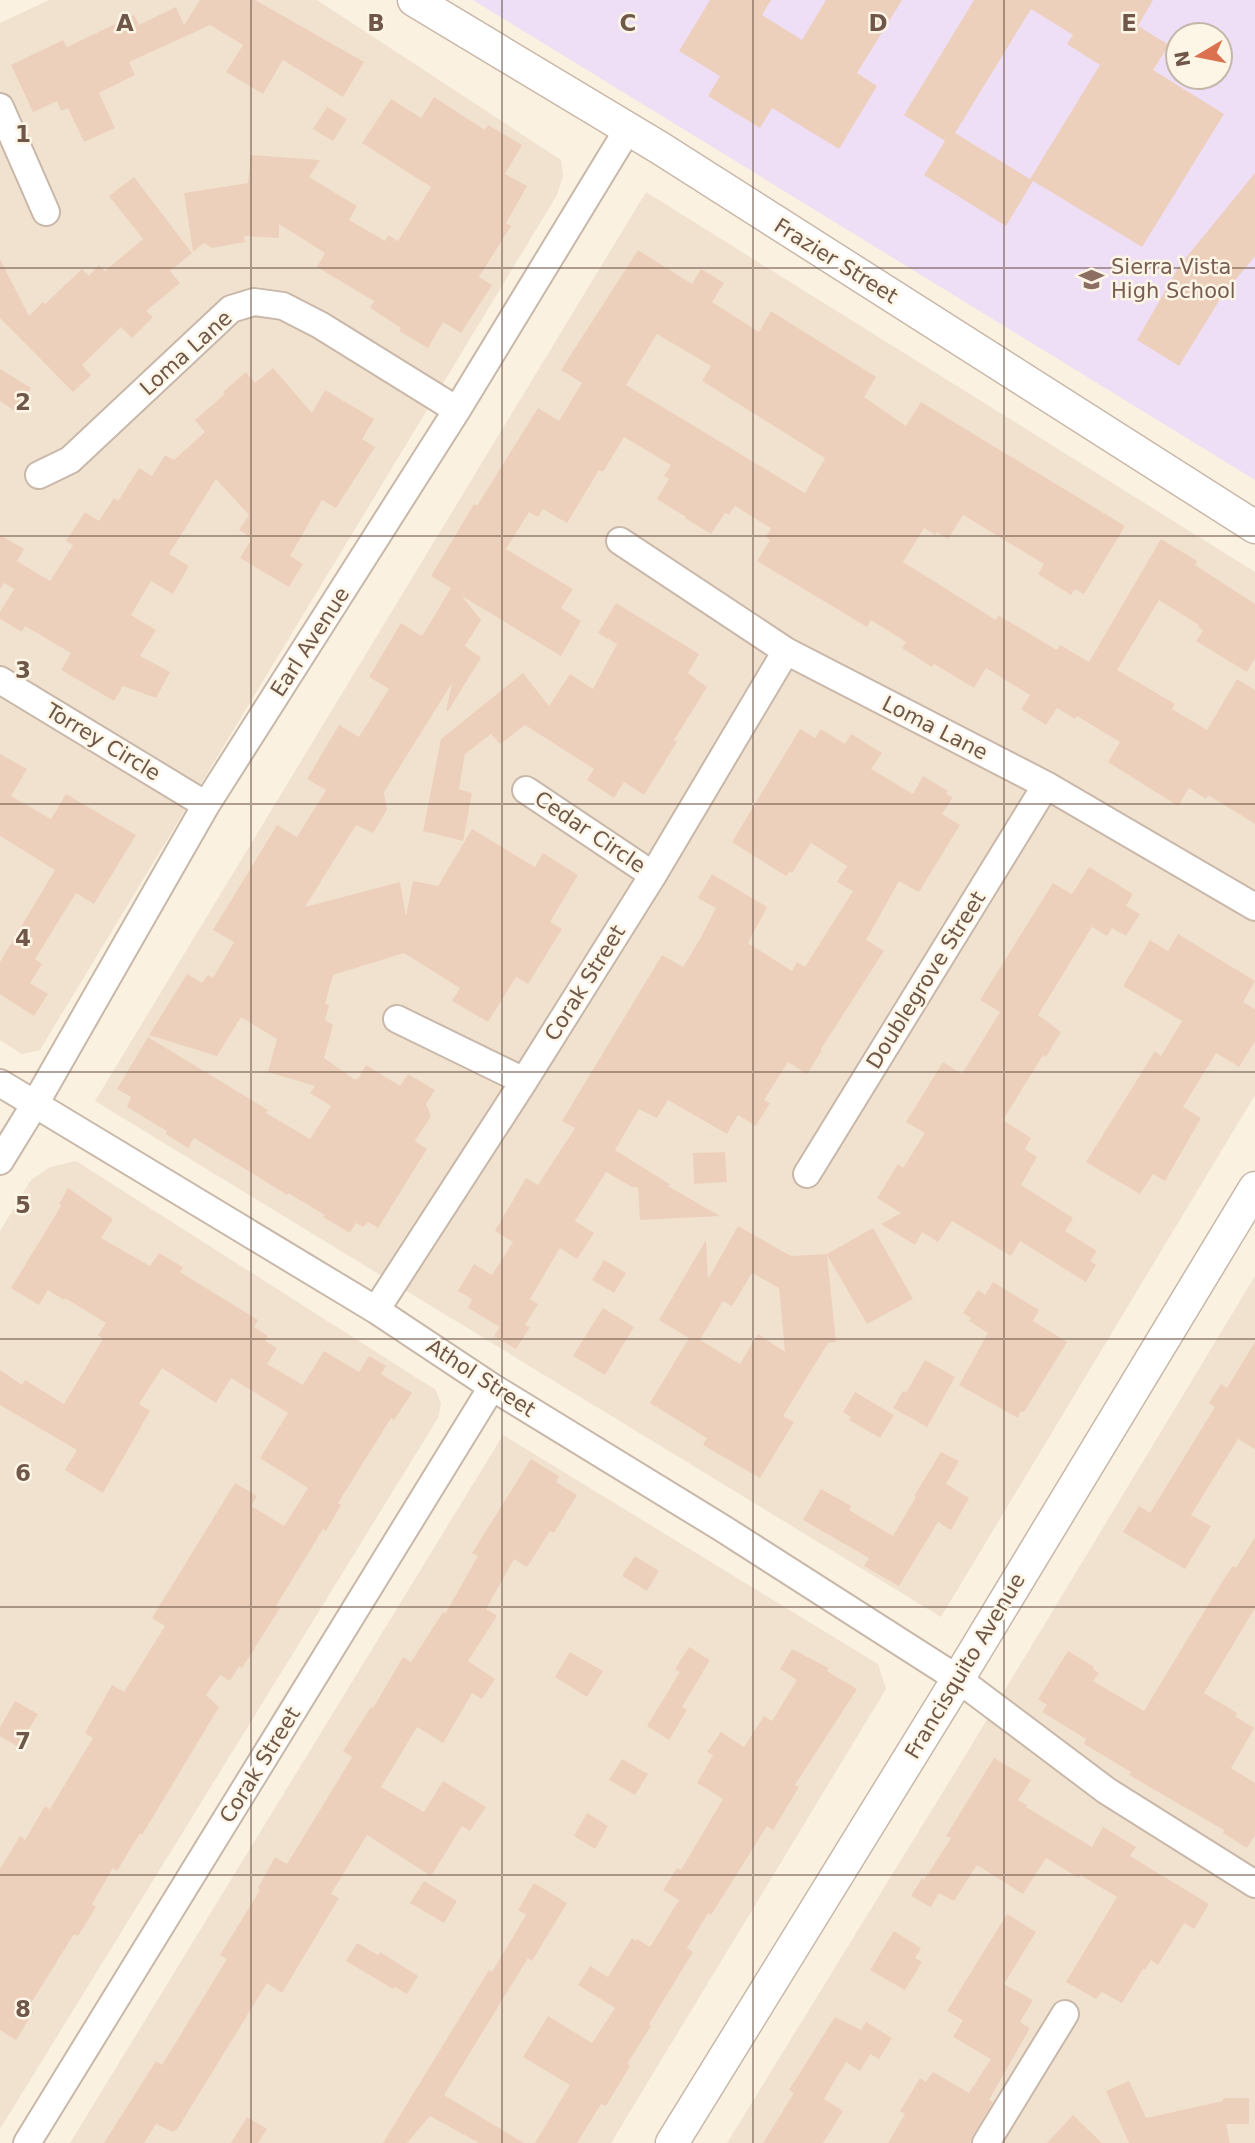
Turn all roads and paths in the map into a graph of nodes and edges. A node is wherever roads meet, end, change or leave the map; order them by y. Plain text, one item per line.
1 (414, 0) edge
2 (0, 107) edge
3 (628, 129) junction
4 (46, 212) dead end
5 (457, 411) junction
6 (39, 475) dead end
7 (1255, 527) edge
8 (620, 541) dead end
9 (786, 651) junction
10 (0, 680) edge
11 (1046, 785) junction
12 (526, 790) dead end
13 (206, 805) junction
14 (653, 875) junction
15 (1255, 908) edge
16 (397, 1018) dead end
17 (524, 1081) junction
18 (0, 1083) edge
19 (35, 1104) junction
20 (0, 1161) edge
21 (807, 1174) dead end
22 (1255, 1188) edge
23 (376, 1310) junction
24 (492, 1387) junction
25 (958, 1679) junction
26 (1255, 1884) edge
27 (1065, 2014) dead end
28 (27, 2143) edge
29 (672, 2143) edge
30 (986, 2143) edge

1 - 3 street, Frazier Street
2 - 4 street
3 - 5 street, Earl Avenue
3 - 7 street, Frazier Street
5 - 6 street, Loma Lane
5 - 13 street, Earl Avenue
8 - 9 street, Loma Lane
9 - 11 street, Loma Lane
9 - 14 street, Corak Street
10 - 13 street, Torrey Circle
11 - 15 street, Loma Lane
11 - 21 street, Doublegrove Street
12 - 14 street, Cedar Circle
13 - 19 street, Earl Avenue
14 - 17 street, Corak Street
16 - 17 street
17 - 23 street, Corak Street
18 - 19 street, Athol Street
19 - 20 street, Earl Avenue
19 - 23 street, Athol Street
22 - 25 street, Francisquito Avenue
23 - 24 street, Athol Street
24 - 25 street, Athol Street
24 - 28 street, Corak Street
25 - 26 street, Athol Street
25 - 29 street, Francisquito Avenue
27 - 30 street

